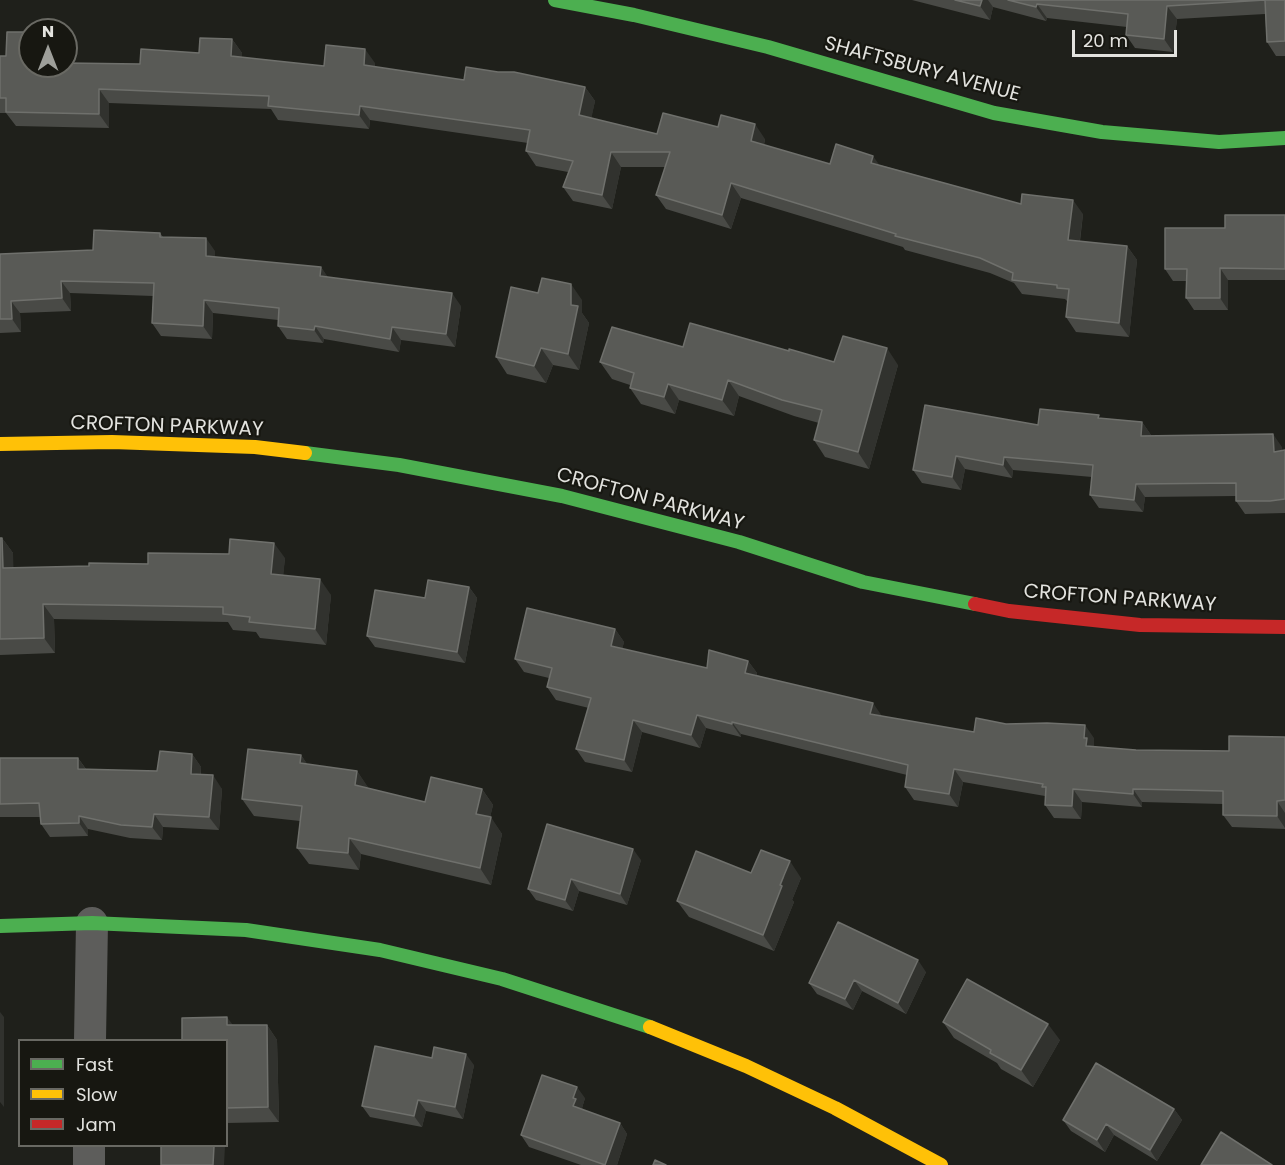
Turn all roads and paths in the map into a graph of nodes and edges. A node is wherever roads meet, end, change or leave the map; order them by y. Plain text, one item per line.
1 (555, 0) edge
2 (1285, 138) edge
3 (0, 444) edge
4 (1285, 627) edge
5 (92, 923) junction
6 (0, 926) edge
7 (90, 1039) edge
8 (90, 1147) edge
9 (89, 1165) edge
10 (940, 1165) edge

1 - 2 street, SHAFTSBURY AVENUE
3 - 4 street, CROFTON PARKWAY
5 - 6 street
5 - 7 street
5 - 10 street
8 - 9 street

